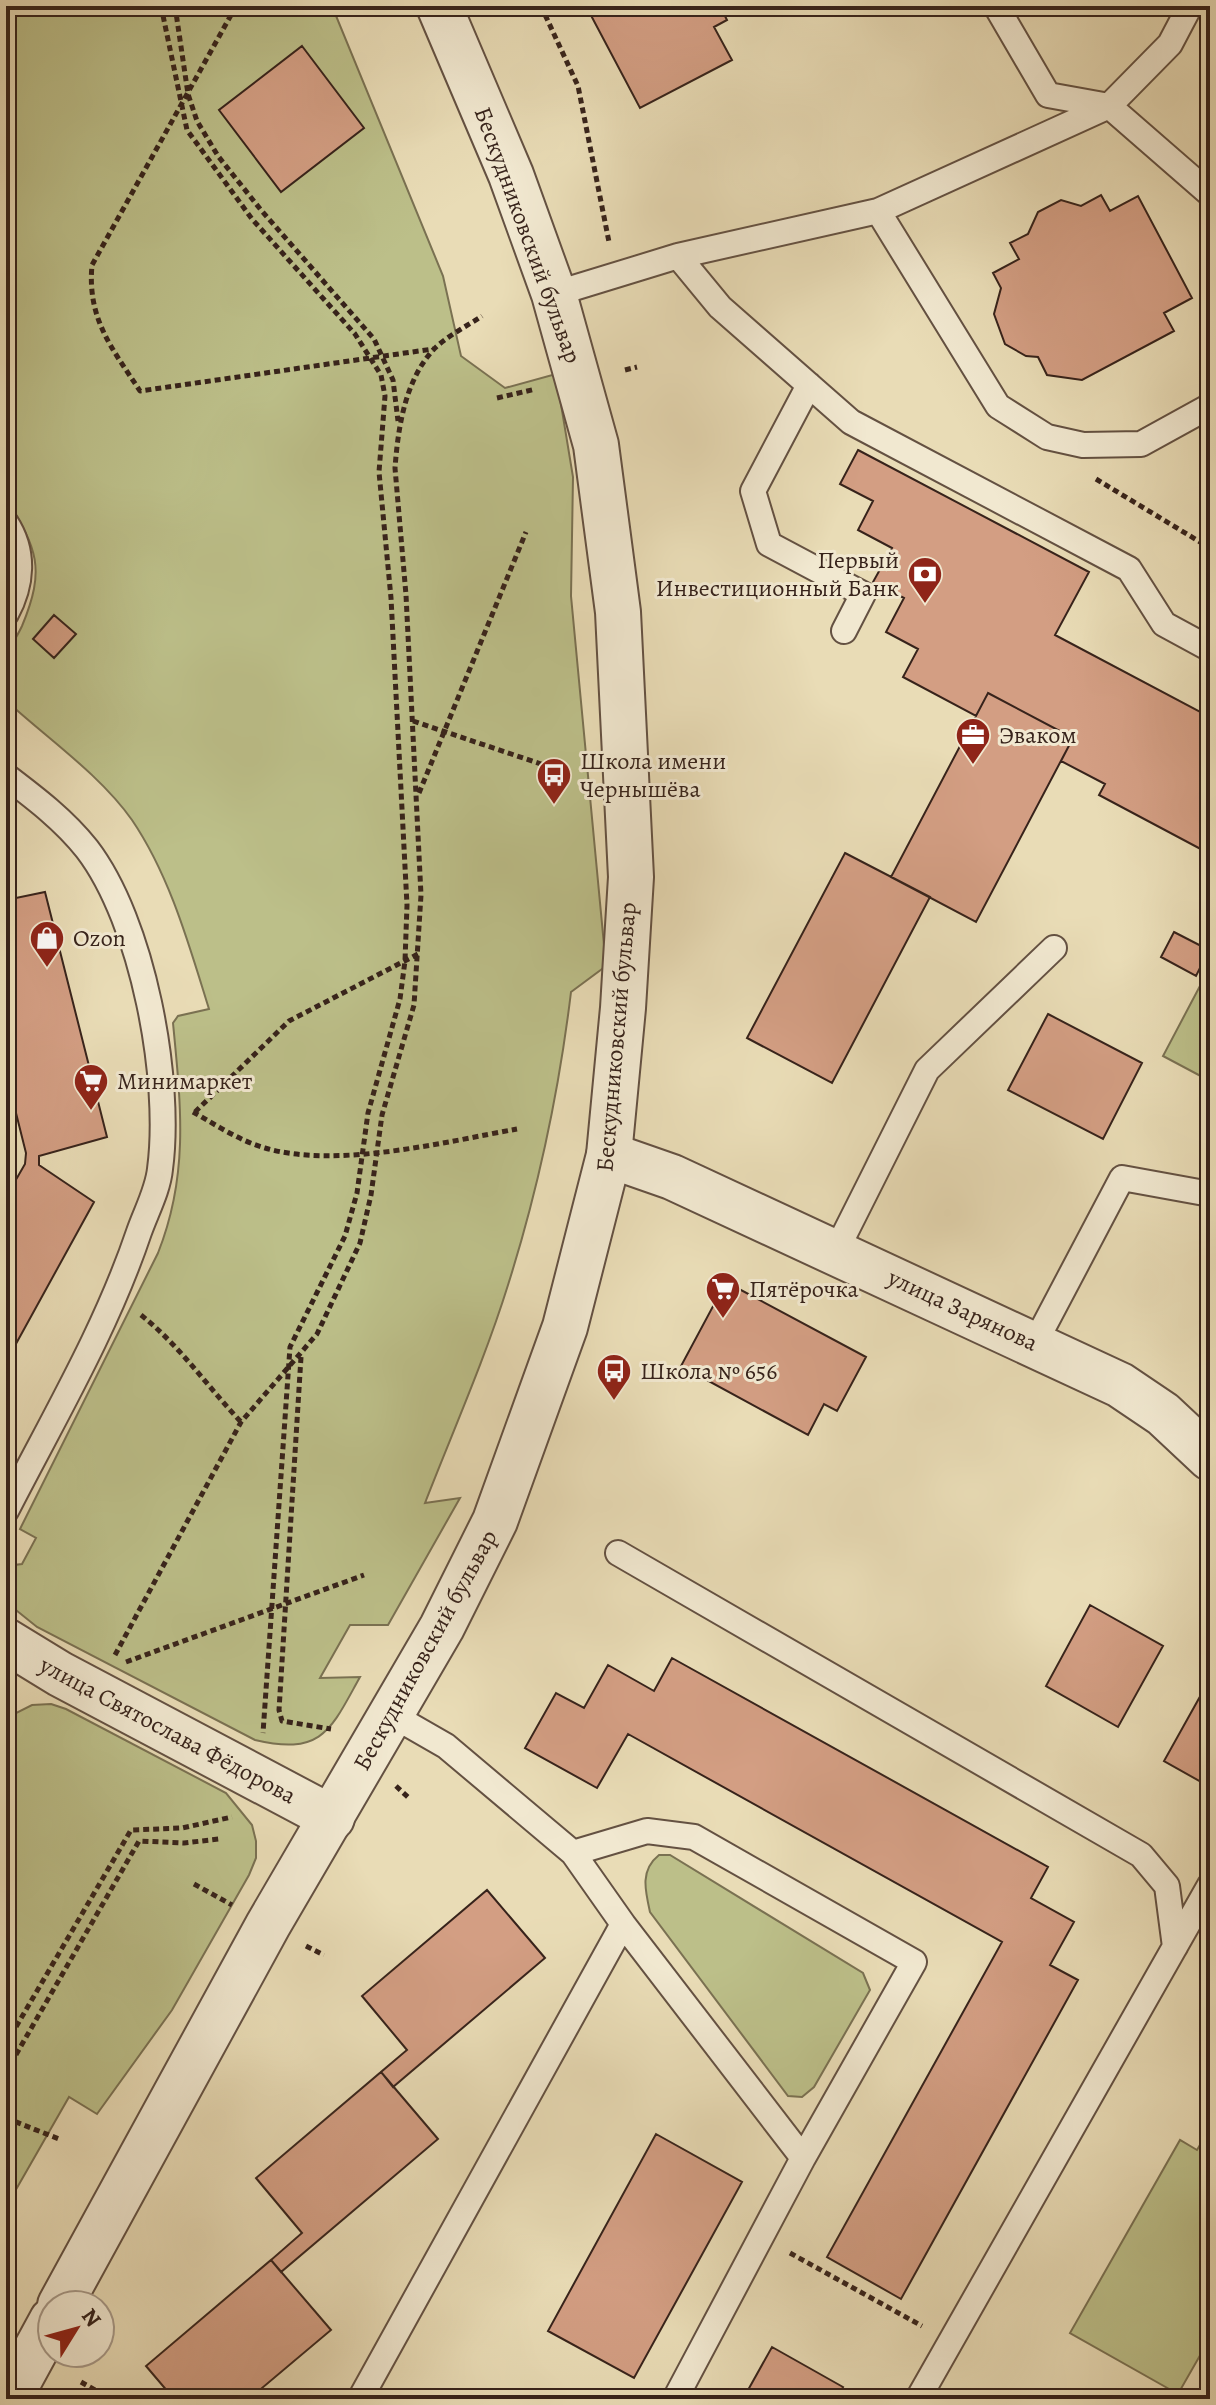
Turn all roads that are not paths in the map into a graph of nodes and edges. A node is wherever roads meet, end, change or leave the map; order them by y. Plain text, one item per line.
1 (439, 6) edge
2 (996, 6) edge
3 (1190, 6) edge
4 (1109, 106) junction
5 (1210, 194) edge
6 (878, 211) junction
7 (678, 256) junction
8 (554, 294) junction
9 (809, 385) junction
10 (1210, 406) edge
11 (6, 523) edge
12 (6, 614) edge
13 (844, 631) dead end
14 (1210, 649) edge
15 (6, 776) edge
16 (1054, 948) dead end
17 (609, 1155) junction
18 (1210, 1194) edge
19 (836, 1251) junction
20 (1035, 1343) junction
21 (1210, 1458) edge
22 (6, 1511) edge
23 (618, 1553) dead end
24 (9, 1650) edge
25 (392, 1715) junction
26 (332, 1818) junction
27 (573, 1853) junction
28 (1210, 1885) edge
29 (623, 1924) junction
30 (1175, 1947) junction
31 (803, 2158) junction
32 (69, 2289) edge
33 (36, 2349) edge
34 (9, 2399) edge
35 (360, 2399) edge
36 (675, 2399) edge
37 (918, 2399) edge

1 - 8 street, Бескудниковский бульвар
2 - 4 lane
3 - 4 lane
4 - 5 lane
4 - 6 lane
6 - 7 lane
6 - 10 lane
7 - 8 lane
7 - 9 lane
8 - 17 street, Бескудниковский бульвар
9 - 13 lane
9 - 14 lane
11 - 12 lane
15 - 22 lane
16 - 19 lane
17 - 19 street, улица Зарянова
17 - 25 street, Бескудниковский бульвар
18 - 20 lane
19 - 20 street, улица Зарянова
20 - 21 street, улица Зарянова
23 - 30 lane
24 - 26 street, улица Святослава Фёдорова
25 - 26 street, Бескудниковский бульвар
25 - 27 lane
26 - 32 street, Бескудниковский бульвар
27 - 29 lane
27 - 31 lane
28 - 30 lane
29 - 31 lane
29 - 35 lane
30 - 37 lane
31 - 36 lane
33 - 34 street

